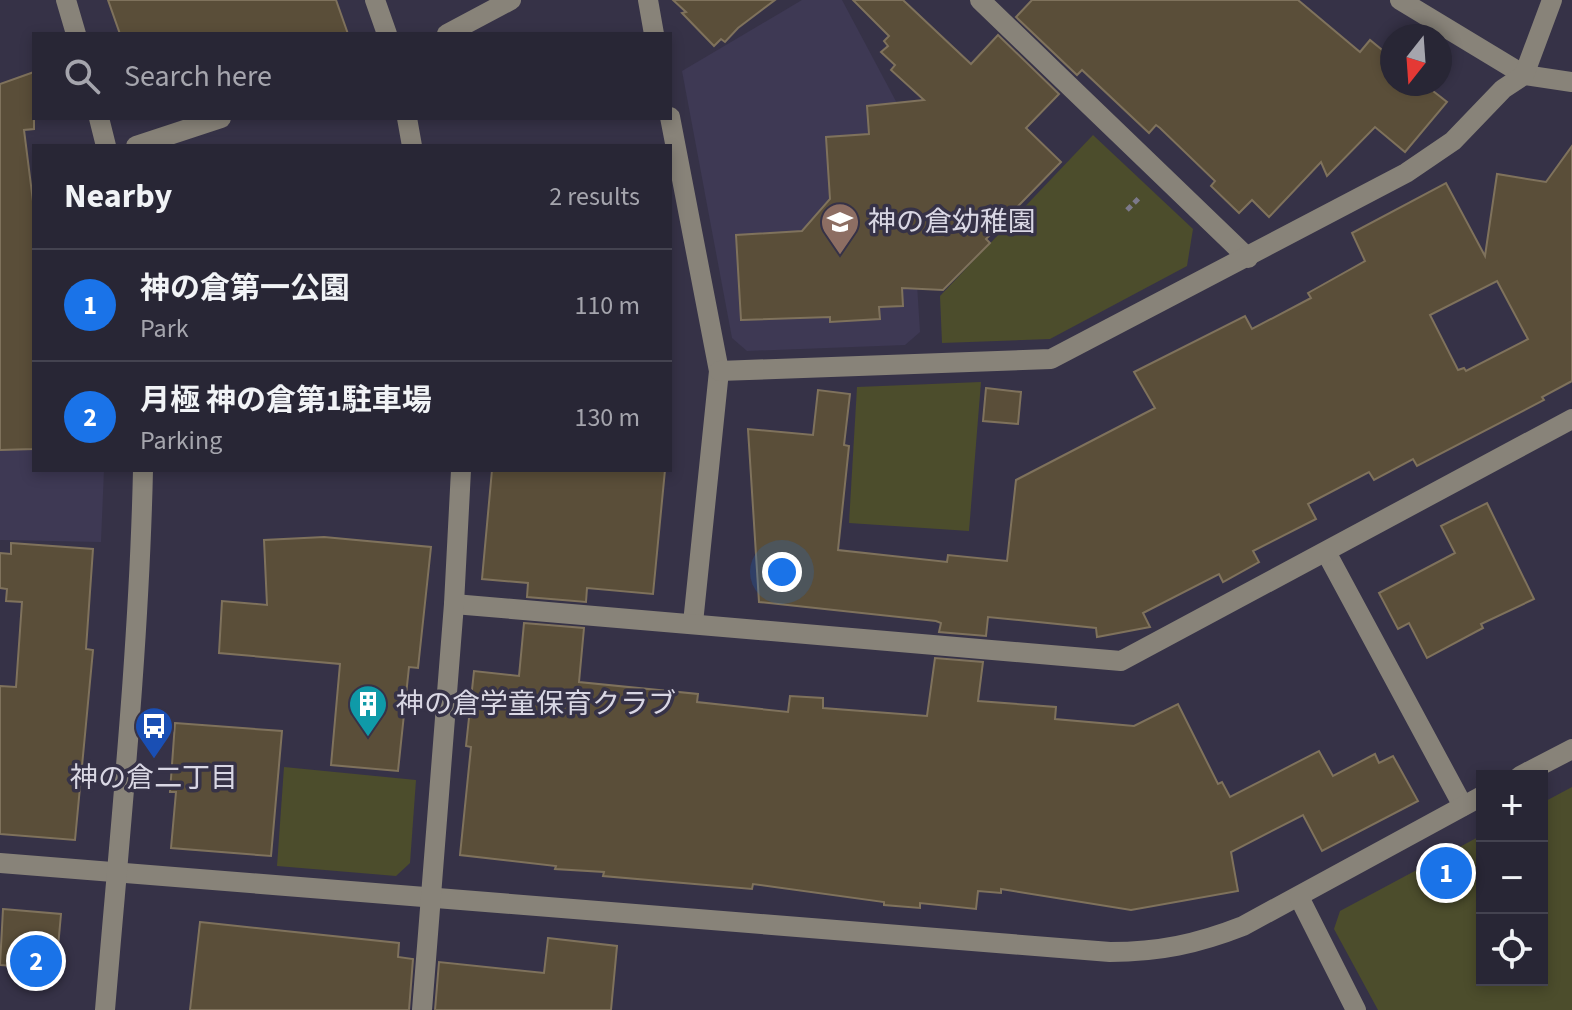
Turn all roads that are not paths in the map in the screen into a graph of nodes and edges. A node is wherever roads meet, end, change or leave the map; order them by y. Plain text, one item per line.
1 (66, 0) edge
2 (375, 0) edge
3 (511, 0) edge
4 (648, 0) edge
5 (980, 0) edge
6 (1400, 0) edge
7 (1552, 0) edge
8 (75, 32) edge
9 (386, 32) edge
10 (451, 32) edge
11 (654, 32) edge
12 (1524, 75) junction
13 (1572, 82) edge
14 (100, 120) edge
15 (215, 120) edge
16 (407, 120) edge
17 (671, 120) edge
18 (106, 144) edge
19 (142, 144) edge
20 (412, 144) edge
21 (1248, 258) junction
22 (719, 371) junction
23 (1572, 419) edge
24 (143, 472) edge
25 (461, 472) edge
26 (1326, 552) junction
27 (454, 604) junction
28 (693, 623) junction
29 (1572, 749) edge
30 (1532, 770) edge
31 (1476, 799) edge
32 (1463, 806) junction
33 (0, 863) edge
34 (115, 872) junction
35 (430, 897) junction
36 (1299, 897) junction
37 (105, 1010) edge
38 (422, 1010) edge
39 (1356, 1010) edge

1 - 8 street
2 - 9 street
3 - 10 street
4 - 11 street
5 - 21 street
6 - 12 street
7 - 12 street
12 - 13 street
12 - 21 street
14 - 18 street
15 - 19 street
16 - 20 street
17 - 22 street
21 - 22 street
22 - 28 street
23 - 26 street
24 - 34 street
25 - 27 street
26 - 28 street
26 - 32 street
27 - 28 street
27 - 35 street
29 - 30 street
31 - 32 street
32 - 36 street
33 - 34 street
34 - 35 street
34 - 37 street
35 - 36 street
35 - 38 street
36 - 39 street

